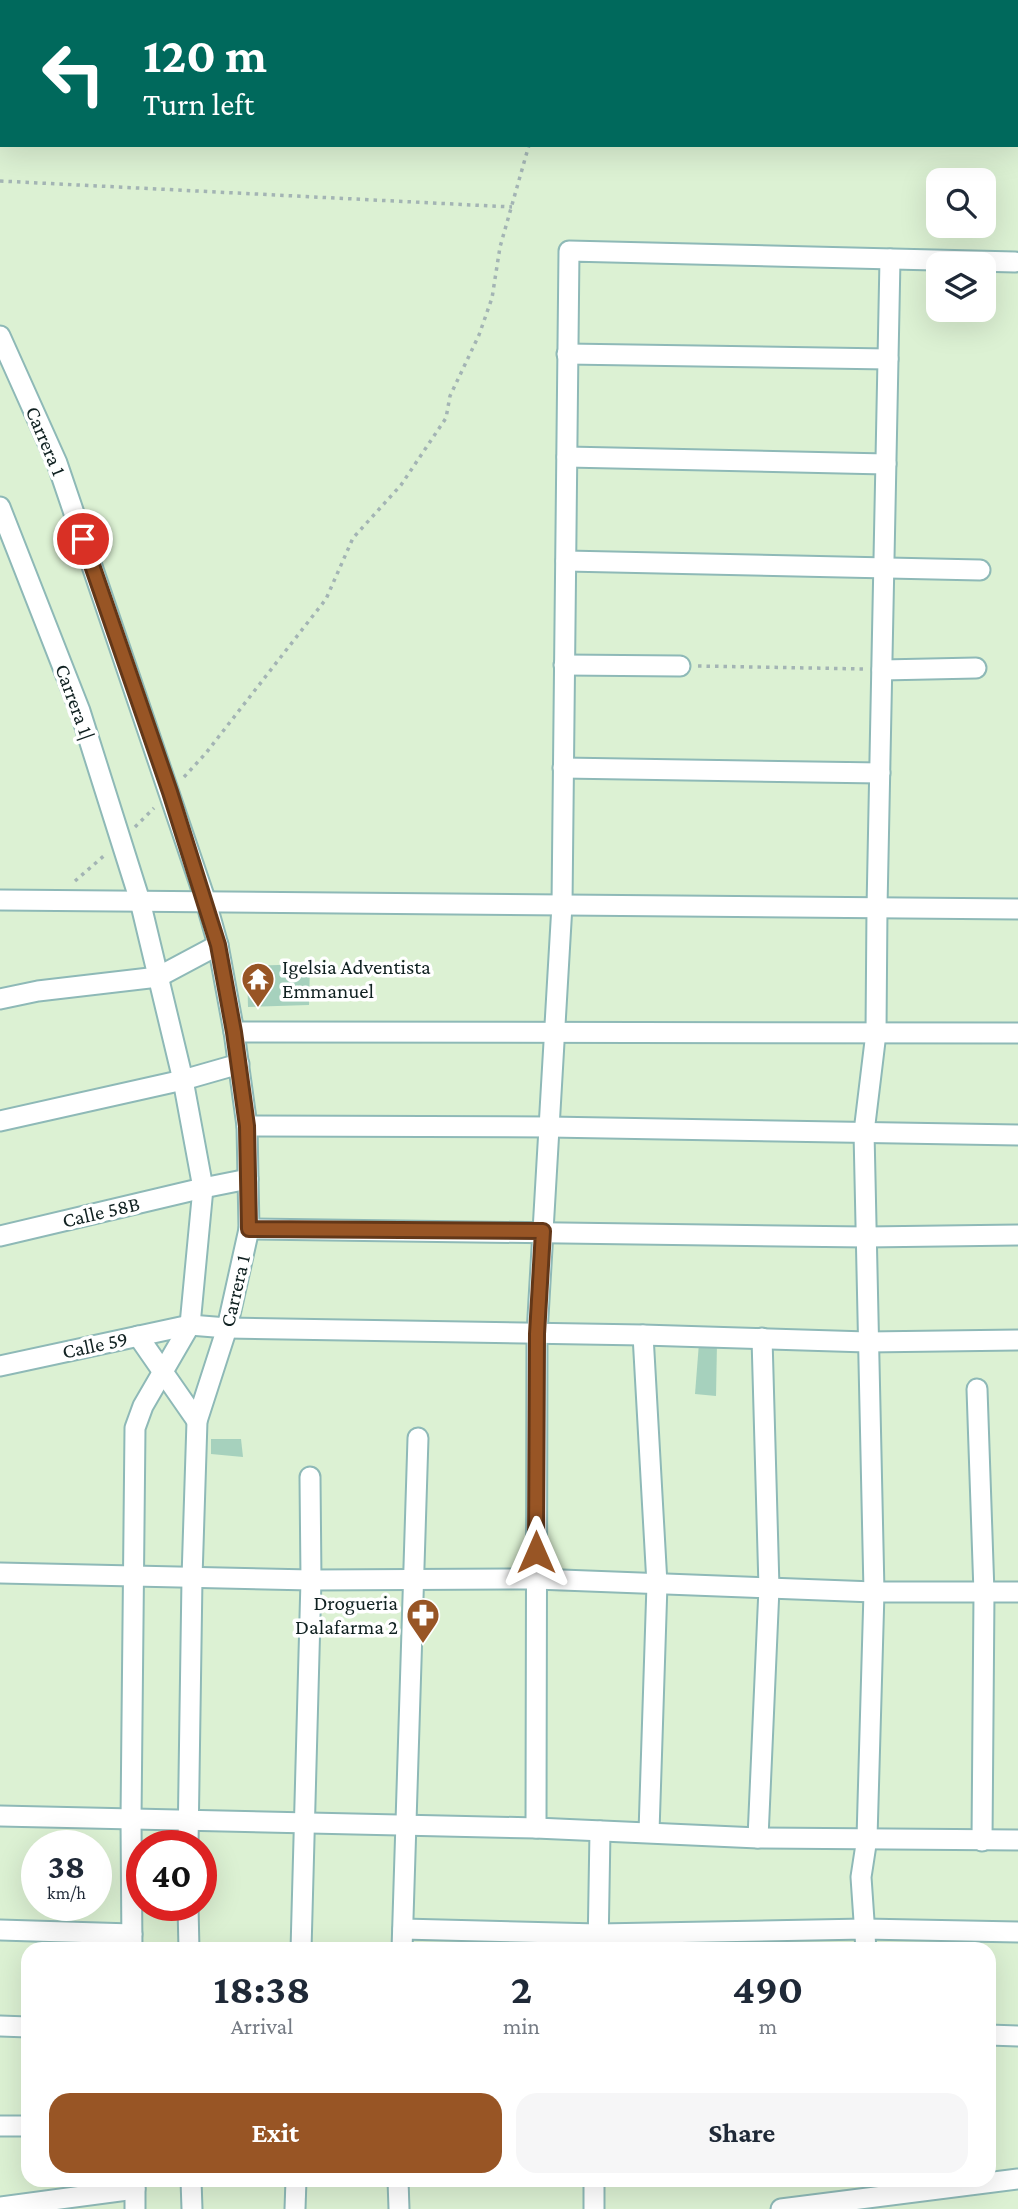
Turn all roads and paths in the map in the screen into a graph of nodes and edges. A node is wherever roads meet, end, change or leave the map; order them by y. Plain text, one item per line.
1 (528, 147) edge
2 (0, 181) edge
3 (512, 207) junction
4 (890, 259) junction
5 (1016, 262) dead end
6 (0, 336) edge
7 (568, 354) junction
8 (888, 359) junction
9 (566, 457) junction
10 (886, 464) junction
11 (0, 507) edge
12 (566, 561) junction
13 (884, 566) junction
14 (979, 570) dead end
15 (564, 665) junction
16 (680, 666) joint
17 (976, 668) dead end
18 (882, 670) junction
19 (563, 768) junction
20 (880, 773) junction
21 (170, 792) junction
22 (121, 841) junction
23 (0, 900) edge
24 (57, 901) junction
25 (140, 901) junction
26 (206, 902) junction
27 (562, 905) junction
28 (877, 908) junction
29 (1018, 909) edge
30 (218, 945) junction
31 (158, 977) junction
32 (0, 999) edge
33 (234, 1032) junction
34 (555, 1032) junction
35 (876, 1033) junction
36 (1018, 1033) edge
37 (239, 1064) junction
38 (183, 1080) junction
39 (0, 1121) edge
40 (247, 1126) junction
41 (549, 1127) junction
42 (864, 1132) junction
43 (1018, 1135) edge
44 (248, 1179) junction
45 (203, 1188) junction
46 (249, 1229) junction
47 (543, 1231) junction
48 (1018, 1235) edge
49 (0, 1236) edge
50 (866, 1237) junction
51 (190, 1325) junction
52 (227, 1328) junction
53 (537, 1334) junction
54 (643, 1335) junction
55 (138, 1336) junction
56 (762, 1338) junction
57 (1018, 1340) edge
58 (867, 1342) junction
59 (0, 1366) edge
60 (163, 1372) junction
61 (976, 1389) dead end
62 (197, 1421) junction
63 (418, 1438) dead end
64 (310, 1477) dead end
65 (0, 1573) edge
66 (133, 1576) junction
67 (191, 1578) junction
68 (415, 1578) junction
69 (536, 1579) junction
70 (311, 1580) junction
71 (657, 1584) junction
72 (769, 1588) junction
73 (874, 1592) junction
74 (1018, 1592) edge
75 (984, 1593) junction
76 (0, 1815) edge
77 (131, 1819) junction
78 (188, 1820) junction
79 (304, 1823) junction
80 (408, 1825) junction
81 (536, 1828) junction
82 (188, 1830) edge
83 (600, 1831) junction
84 (649, 1832) junction
85 (758, 1838) junction
86 (867, 1838) junction
87 (1018, 1840) edge
88 (982, 1841) junction
89 (188, 1921) edge
90 (403, 1929) junction
91 (0, 1930) edge
92 (864, 1930) junction
93 (1018, 1932) edge
94 (132, 1942) edge
95 (189, 1942) edge
96 (301, 1942) edge
97 (402, 1942) edge
98 (598, 1942) edge
99 (865, 1942) edge
100 (0, 2026) edge
101 (21, 2026) edge
102 (996, 2035) edge
103 (1018, 2036) edge
104 (0, 2126) edge
105 (21, 2126) edge
106 (1018, 2179) edge
107 (996, 2181) edge
108 (123, 2187) edge
109 (135, 2187) edge
110 (191, 2187) edge
111 (296, 2187) edge
112 (398, 2187) edge
113 (594, 2187) edge
114 (888, 2188) edge
115 (0, 2207) edge
116 (135, 2209) edge
117 (191, 2209) edge
118 (295, 2209) edge
119 (399, 2209) edge
120 (594, 2209) edge
121 (781, 2209) edge

1 - 3 path
2 - 3 path
3 - 21 path
4 - 5 street
4 - 7 street
4 - 8 street
6 - 21 street, Carrera 1
7 - 8 street
7 - 9 street
8 - 10 street
9 - 10 street
9 - 12 street
10 - 13 street
11 - 22 street, Carrera 1|
12 - 13 street
12 - 15 street
13 - 14 street
13 - 18 street
15 - 16 street
15 - 19 street
16 - 18 path
17 - 18 street
18 - 20 street
19 - 20 street
19 - 27 street
20 - 28 street
21 - 22 path
21 - 26 street, Carrera 1
22 - 24 path
22 - 25 street, Carrera 1|
23 - 24 street
24 - 25 street
25 - 26 street
25 - 31 street, Carrera 1|
26 - 27 street
26 - 30 street, Carrera 1
27 - 28 street
27 - 34 street
28 - 29 street
28 - 35 street
30 - 31 street
30 - 33 street, Carrera 1
31 - 32 street
31 - 38 street, Carrera 1|
33 - 34 street
33 - 37 street, Carrera 1
34 - 35 street
34 - 41 street
35 - 36 street
35 - 42 street
37 - 38 street
37 - 40 street, Carrera 1
38 - 39 street
38 - 45 street, Carrera 1|
40 - 41 street
40 - 44 street, Carrera 1
41 - 42 street
41 - 47 street
42 - 43 street
42 - 50 street
44 - 45 street, Calle 58B
44 - 46 street, Carrera 1
45 - 49 street, Calle 58B
45 - 51 street, Carrera 1|
46 - 47 street
46 - 52 street, Carrera 1
47 - 50 street
47 - 53 street
48 - 50 street
50 - 58 street
51 - 52 street, Calle 59
51 - 55 street, Calle 59
51 - 60 street
52 - 53 street, Calle 59
52 - 62 street, Carrera 1
53 - 54 street, Calle 59
53 - 69 street
54 - 56 street, Calle 59
54 - 71 street
55 - 59 street, Calle 59
55 - 60 street
56 - 58 street, Calle 59
56 - 72 street
57 - 58 street, Calle 59
58 - 73 street
60 - 62 street
60 - 66 street
61 - 75 street
62 - 67 street, Carrera 1
63 - 68 street
64 - 70 street
65 - 66 street
66 - 67 street
66 - 77 street
67 - 70 street
67 - 78 street, Carrera 1
68 - 69 street
68 - 70 street
68 - 80 street
69 - 71 street
69 - 81 street
70 - 79 street
71 - 72 street
71 - 84 street
72 - 73 street
72 - 85 street
73 - 75 street
73 - 86 street
74 - 75 street
75 - 88 street
76 - 77 street
77 - 78 street
77 - 94 street
78 - 79 street
78 - 82 street, Carrera 1
79 - 80 street
79 - 96 street
80 - 81 street
80 - 90 street
81 - 83 street
83 - 84 street
83 - 98 street
84 - 85 street
85 - 86 street
86 - 88 street
86 - 92 street
87 - 88 street
89 - 95 street
90 - 97 street
90 - 98 street
91 - 94 street
92 - 93 street
92 - 98 street
92 - 99 street
100 - 101 street
102 - 103 street
104 - 105 street
106 - 107 street
108 - 115 street
109 - 116 street
110 - 117 street
111 - 118 street
112 - 119 street
113 - 120 street
114 - 121 street

